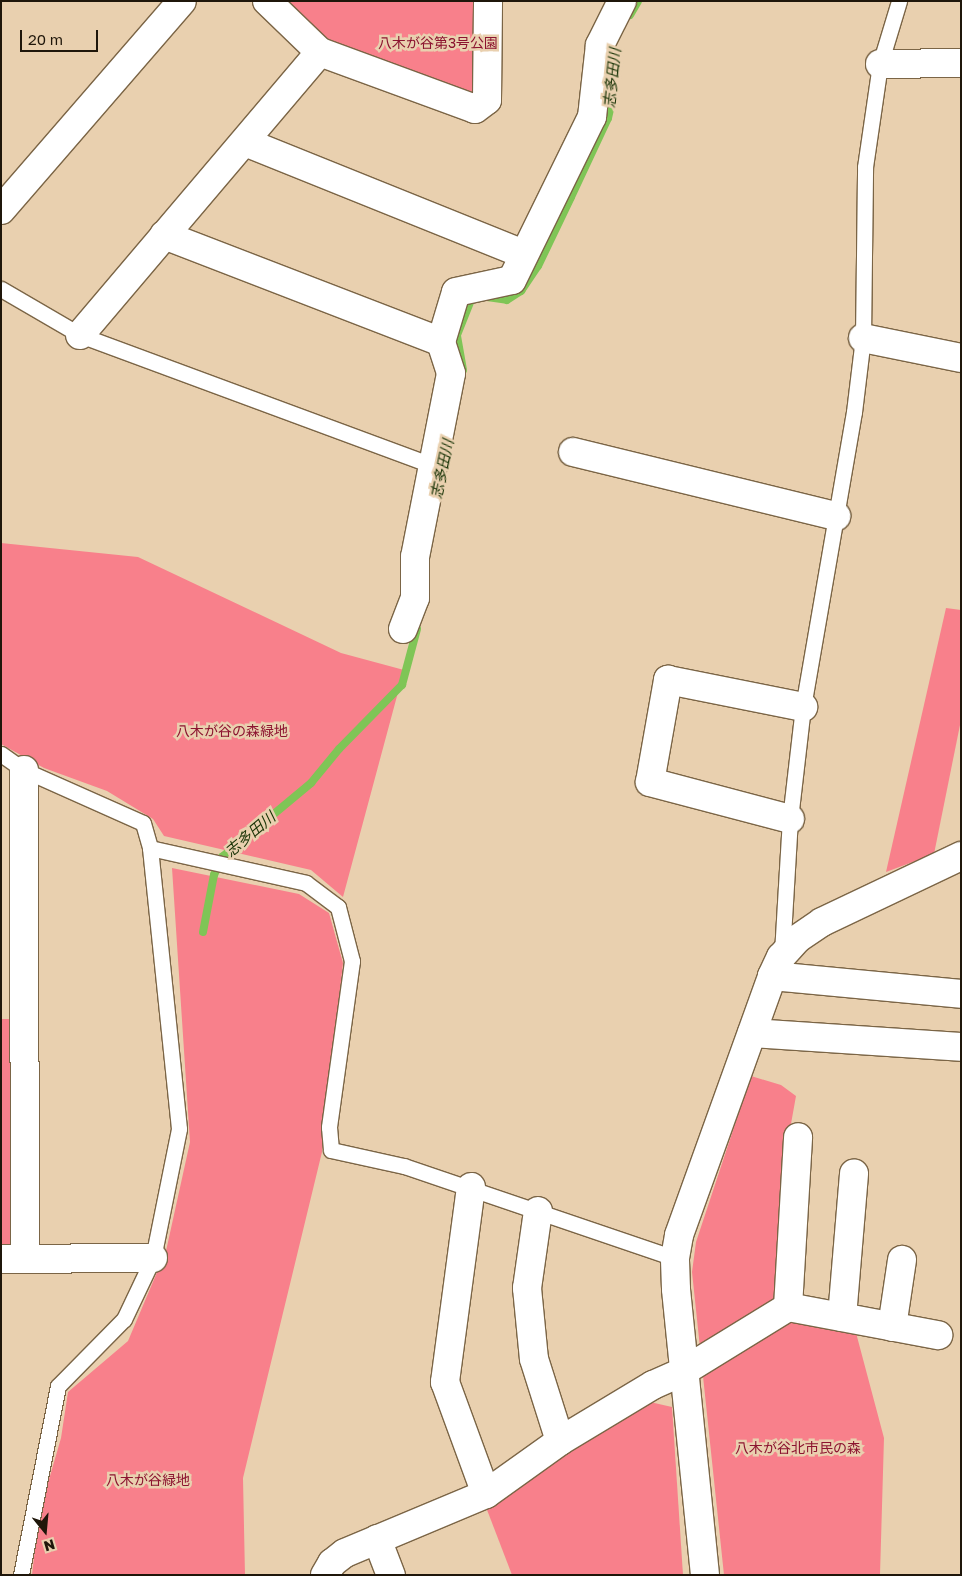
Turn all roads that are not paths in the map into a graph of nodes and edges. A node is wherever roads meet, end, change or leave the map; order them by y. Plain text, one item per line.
1 (182, 1) edge
2 (268, 1) edge
3 (488, 1) edge
4 (899, 1) edge
5 (614, 4) edge
6 (320, 52) junction
7 (961, 63) edge
8 (880, 64) junction
9 (245, 142) junction
10 (1, 210) edge
11 (164, 235) junction
12 (523, 254) junction
13 (1, 289) edge
14 (80, 335) junction
15 (863, 338) junction
16 (441, 342) junction
17 (961, 358) edge
18 (573, 452) dead end
19 (431, 465) junction
20 (836, 516) junction
21 (403, 629) dead end
22 (803, 707) junction
23 (1, 754) edge
24 (24, 770) junction
25 (790, 819) junction
26 (150, 848) junction
27 (961, 856) edge
28 (777, 967) junction
29 (961, 994) edge
30 (752, 1032) junction
31 (961, 1047) edge
32 (798, 1137) dead end
33 (854, 1173) dead end
34 (471, 1187) junction
35 (538, 1211) junction
36 (152, 1258) junction
37 (675, 1258) junction
38 (13, 1259) edge
39 (902, 1260) dead end
40 (788, 1307) junction
41 (842, 1317) junction
42 (892, 1327) junction
43 (938, 1335) dead end
44 (684, 1372) junction
45 (560, 1441) junction
46 (486, 1494) junction
47 (378, 1539) junction
48 (22, 1575) edge
49 (325, 1575) edge
50 (391, 1575) edge
51 (705, 1575) edge

1 - 10 street
2 - 6 street
3 - 6 street
4 - 8 lane
5 - 12 street
6 - 9 street
7 - 8 street
8 - 15 lane
9 - 11 street
9 - 12 street
11 - 14 street
11 - 16 street
12 - 16 street
13 - 14 lane
14 - 19 lane
15 - 17 street
15 - 20 lane
16 - 19 street
18 - 20 street
19 - 21 street
20 - 22 lane
22 - 25 lane
22 - 25 street
23 - 24 lane
24 - 26 lane
24 - 38 street
25 - 28 lane
26 - 34 lane
26 - 36 lane
27 - 28 street
28 - 29 street
28 - 30 street
30 - 31 street
30 - 37 street
32 - 40 street
33 - 41 street
34 - 35 lane
34 - 46 street
35 - 37 lane
35 - 45 street
36 - 38 street
36 - 48 lane
37 - 44 street
39 - 42 street
40 - 41 street
40 - 44 street
41 - 42 street
42 - 43 street
44 - 45 street
44 - 51 street
45 - 46 street
46 - 47 street
47 - 49 street
47 - 50 street

